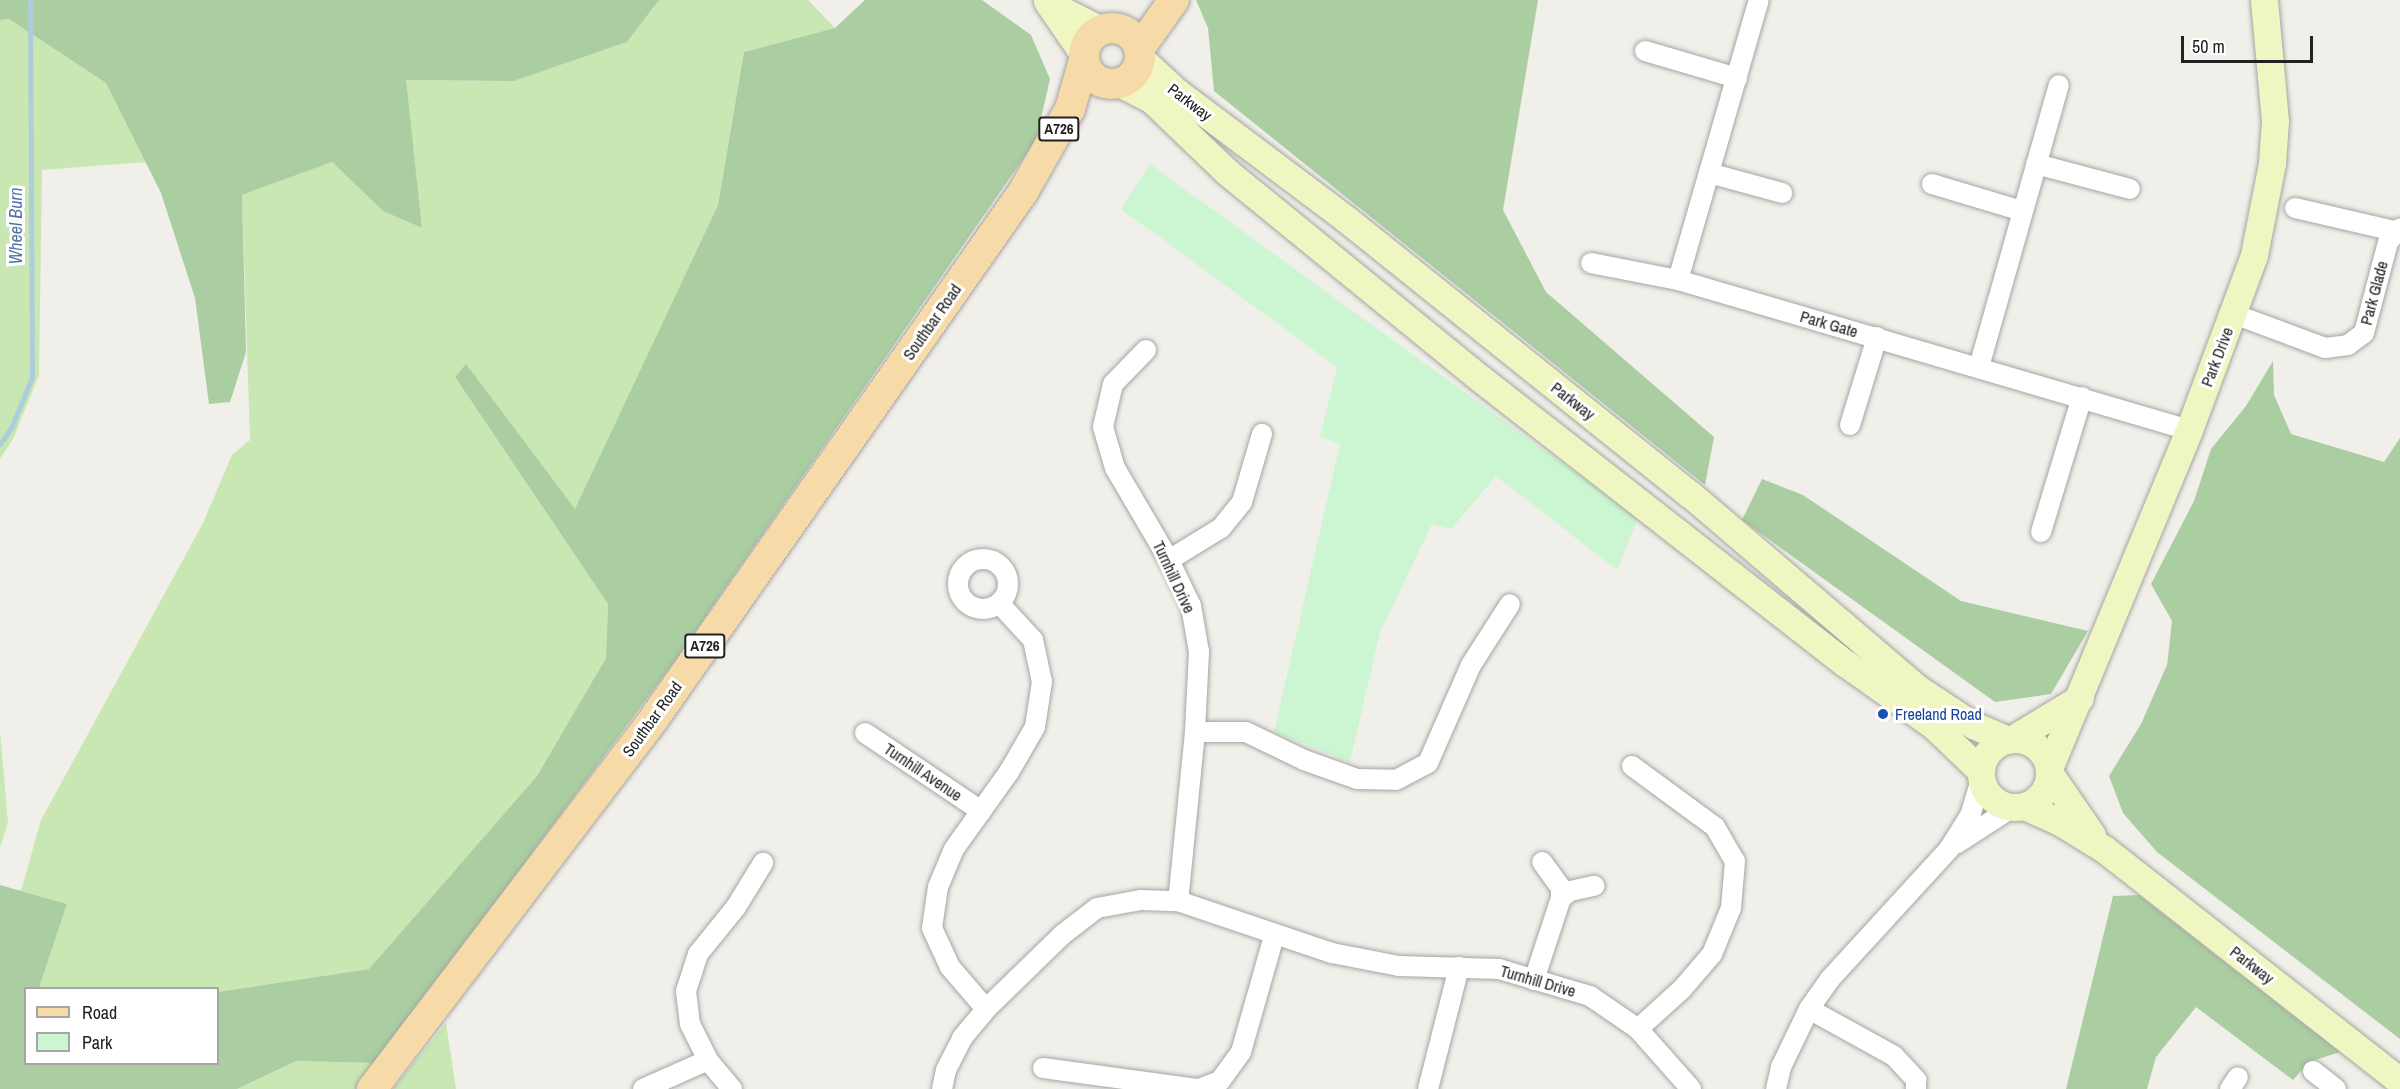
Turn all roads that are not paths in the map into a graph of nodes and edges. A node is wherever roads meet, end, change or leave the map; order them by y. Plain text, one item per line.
1 (1160, 0) edge
2 (1174, 0) edge
3 (1759, 0) edge
4 (2264, 0) edge
5 (1046, 1) edge
6 (1104, 29) junction
7 (1646, 51) dead end
8 (1140, 53) junction
9 (1084, 57) junction
10 (1737, 78) junction
11 (1115, 84) junction
12 (2059, 86) dead end
13 (2036, 164) junction
14 (1709, 173) junction
15 (1932, 184) dead end
16 (2130, 189) dead end
17 (1023, 192) junction
18 (1782, 193) dead end
19 (2295, 208) dead end
20 (2022, 211) junction
21 (2397, 229) edge
22 (1591, 263) dead end
23 (1678, 280) junction
24 (2234, 314) junction
25 (1877, 337) junction
26 (1146, 350) dead end
27 (1979, 367) junction
28 (2082, 397) junction
29 (1850, 425) dead end
30 (2189, 430) junction
31 (1262, 434) dead end
32 (2041, 532) dead end
33 (1169, 560) junction
34 (999, 603) dead end
35 (1510, 604) dead end
36 (2081, 697) junction
37 (1195, 732) junction
38 (865, 733) dead end
39 (2011, 739) junction
40 (1632, 766) dead end
41 (2050, 770) junction
42 (1981, 775) junction
43 (2018, 807) junction
44 (981, 812) junction
45 (1949, 849) junction
46 (2104, 849) junction
47 (1542, 862) dead end
48 (763, 863) dead end
49 (1594, 886) dead end
50 (1561, 898) junction
51 (1178, 901) junction
52 (1274, 936) junction
53 (1459, 967) junction
54 (1534, 980) junction
55 (986, 1009) junction
56 (1809, 1009) junction
57 (1638, 1029) junction
58 (708, 1060) junction
59 (1043, 1068) dead end
60 (2313, 1071) dead end
61 (2400, 1081) edge
62 (372, 1089) edge
63 (643, 1089) edge
64 (732, 1089) edge
65 (942, 1089) edge
66 (1428, 1089) edge
67 (1691, 1089) edge
68 (1776, 1089) edge
69 (1916, 1089) edge
70 (2336, 1089) edge

1 - 6 main road
2 - 8 main road
3 - 10 street
4 - 24 street, Park Drive
5 - 6 street
5 - 9 street
6 - 8 main road
6 - 9 main road
7 - 10 street
8 - 11 main road
8 - 39 street, Parkway
9 - 11 main road
9 - 17 main road, Southbar Road / A726
10 - 14 street
11 - 17 main road, Southbar Road / A726
11 - 42 street, Parkway
12 - 13 street
13 - 16 street
13 - 20 street
14 - 18 street
14 - 23 street
15 - 20 street
17 - 62 main road, Southbar Road / A726
19 - 21 street
20 - 27 street
21 - 24 street, Park Glade
22 - 23 street, Park Gate
23 - 25 street, Park Gate
24 - 30 street, Park Drive
25 - 27 street, Park Gate
25 - 29 street
26 - 33 street, Turnhill Drive
27 - 28 street, Park Gate
28 - 30 street, Park Gate
28 - 32 street
30 - 36 street, Park Drive
31 - 33 street
33 - 37 street, Turnhill Drive
34 - 44 street, Turnhill Avenue
35 - 37 street
36 - 39 street
36 - 41 street, Park Drive
37 - 51 street, Turnhill Drive
38 - 44 street, Turnhill Avenue
39 - 41 street
39 - 42 street
40 - 57 street
41 - 43 street
41 - 46 street, Parkway
42 - 43 street
42 - 45 street
43 - 45 street
43 - 46 street, Parkway
44 - 55 street, Turnhill Avenue
45 - 56 street
46 - 61 street, Parkway
47 - 50 street
48 - 58 street
49 - 50 street
50 - 54 street
51 - 52 street, Turnhill Drive
51 - 55 street, Turnhill Drive
52 - 53 street, Turnhill Drive
52 - 59 street
53 - 54 street, Turnhill Drive
53 - 66 street
54 - 57 street, Turnhill Drive
55 - 65 street, Turnhill Drive
56 - 68 street
56 - 69 street
57 - 67 street, Turnhill Drive
58 - 63 street
58 - 64 street
60 - 70 street

